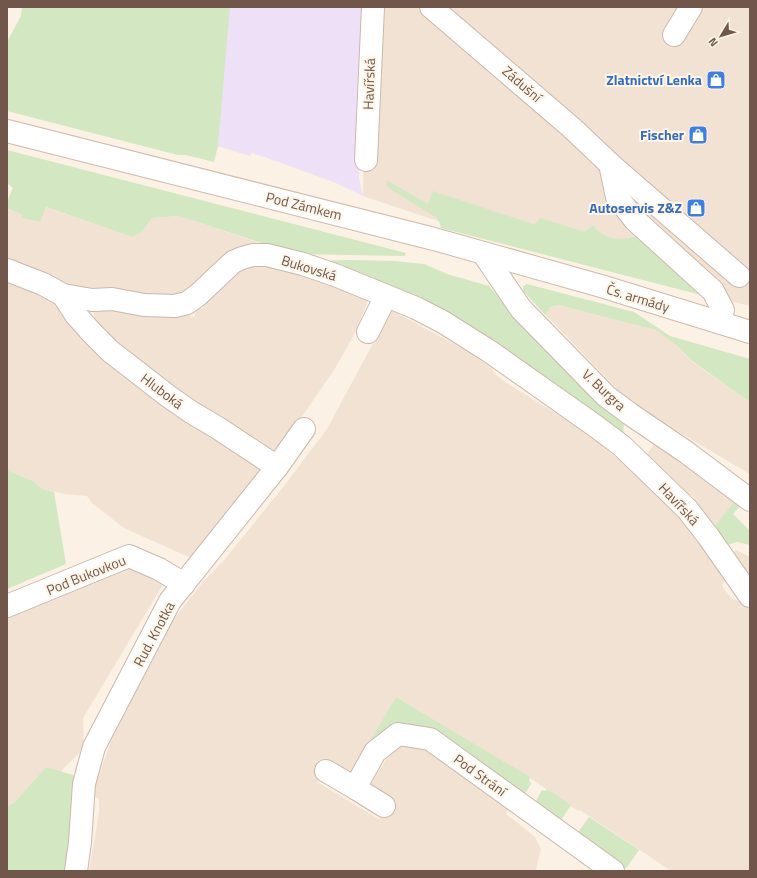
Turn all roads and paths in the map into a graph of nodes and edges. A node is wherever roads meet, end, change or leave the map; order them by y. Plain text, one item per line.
1 (373, 7) edge
2 (431, 7) edge
3 (691, 7) edge
4 (674, 35) dead end
5 (7, 131) edge
6 (366, 160) dead end
7 (610, 164) junction
8 (483, 253) junction
9 (7, 270) edge
10 (739, 276) dead end
11 (600, 286) junction
12 (63, 295) junction
13 (386, 296) junction
14 (723, 310) junction
15 (750, 317) edge
16 (368, 332) dead end
17 (750, 332) edge
18 (594, 425) joint
19 (304, 429) dead end
20 (277, 467) junction
21 (750, 500) edge
22 (184, 584) junction
23 (750, 596) edge
24 (7, 606) edge
25 (326, 771) dead end
26 (355, 788) junction
27 (384, 806) dead end
28 (76, 871) edge
29 (613, 871) edge

1 - 6 street, Havířská
2 - 7 street, Zádušní
3 - 4 street
5 - 8 street, Pod Zámkem
7 - 10 street, Zádušní
7 - 14 street
8 - 11 street, Pod Zámkem
8 - 21 street, V. Burgra
9 - 12 street, Bukovská
11 - 14 street, Čs. armády
11 - 17 street, Čs. armády
12 - 13 street, Bukovská
12 - 20 street, Hluboká
13 - 16 street
13 - 18 street, Bukovská
14 - 15 street, Čs. armády
18 - 23 street, Havířská
19 - 20 street, Rud. Knotka
20 - 22 street, Rud. Knotka
22 - 24 street, Pod Bukovkou
22 - 28 street, Rud. Knotka
25 - 26 street
26 - 27 street
26 - 29 street, Pod Strání

